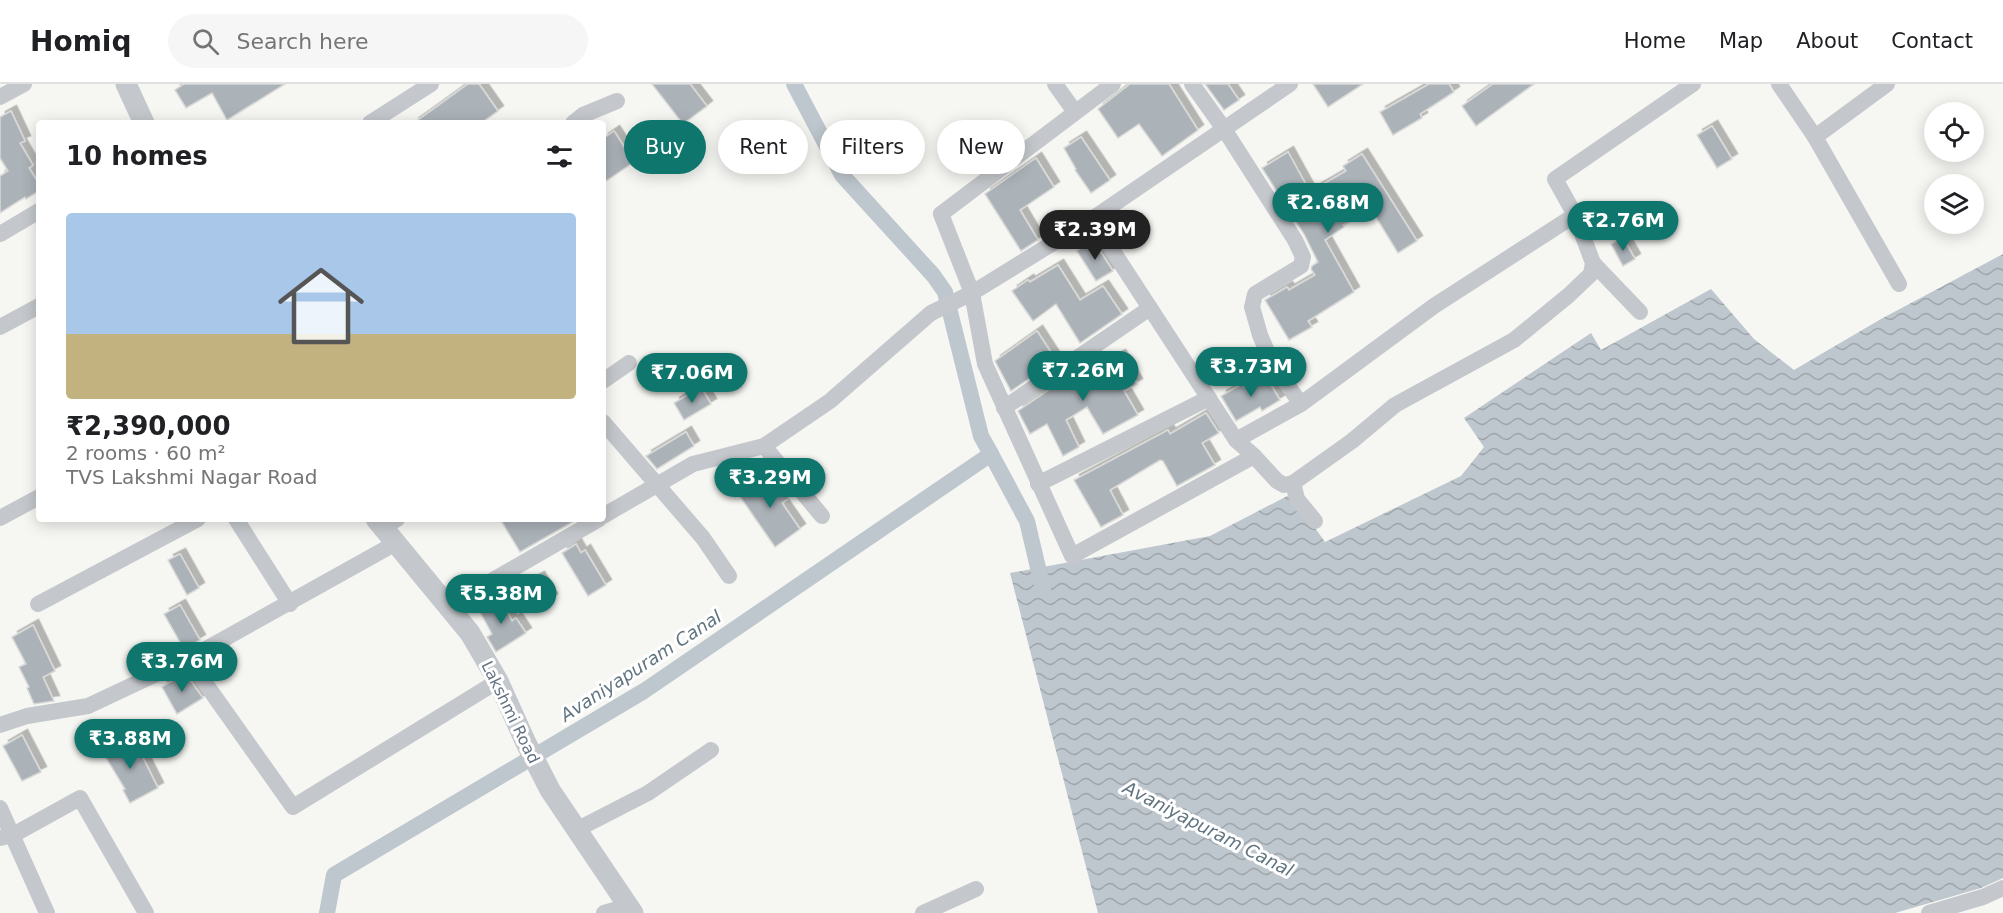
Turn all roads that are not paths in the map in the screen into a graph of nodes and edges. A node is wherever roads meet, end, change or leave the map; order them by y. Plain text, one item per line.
1 (24, 84) edge
2 (126, 84) edge
3 (431, 84) edge
4 (1055, 84) edge
5 (1113, 84) edge
6 (1192, 84) edge
7 (1290, 84) edge
8 (1693, 84) edge
9 (1779, 84) edge
10 (1887, 84) edge
11 (0, 97) edge
12 (617, 101) dead end
13 (1076, 112) junction
14 (143, 120) edge
15 (375, 120) edge
16 (577, 120) edge
17 (1224, 129) junction
18 (1815, 137) junction
19 (36, 213) edge
20 (1575, 215) junction
21 (1092, 219) junction
22 (0, 234) edge
23 (1593, 263) junction
24 (1899, 284) dead end
25 (972, 293) junction
26 (36, 308) edge
27 (1150, 308) junction
28 (1640, 312) dead end
29 (0, 327) edge
30 (629, 363) dead end
31 (606, 379) edge
32 (1209, 398) junction
33 (1301, 404) junction
34 (1004, 408) junction
35 (606, 426) edge
36 (1236, 440) junction
37 (764, 446) junction
38 (1254, 456) junction
39 (1293, 483) junction
40 (1038, 484) junction
41 (656, 486) junction
42 (36, 499) edge
43 (606, 514) edge
44 (822, 516) dead end
45 (0, 518) edge
46 (1315, 521) dead end
47 (192, 522) edge
48 (238, 522) edge
49 (593, 522) edge
50 (388, 527) edge
51 (729, 576) dead end
52 (290, 603) junction
53 (38, 604) dead end
54 (448, 606) junction
55 (188, 658) junction
56 (498, 681) junction
57 (0, 725) edge
58 (711, 750) dead end
59 (0, 808) edge
60 (576, 830) junction
61 (6, 836) edge
62 (2003, 888) edge
63 (976, 889) dead end
64 (631, 910) edge
65 (47, 913) edge
66 (146, 913) edge
67 (604, 913) edge
68 (923, 913) edge
69 (1929, 913) edge

1 - 11 street
2 - 14 street
3 - 15 street
4 - 13 street
5 - 13 street
6 - 17 street
7 - 17 street
8 - 20 street
9 - 18 street
10 - 18 street
12 - 16 street
13 - 25 street
17 - 21 street
17 - 33 street
18 - 24 street
19 - 22 street
20 - 23 street
20 - 33 street
21 - 25 street
21 - 27 street
23 - 28 street
23 - 39 street
25 - 34 street
25 - 37 street
26 - 29 street
27 - 32 street
27 - 34 street
30 - 31 street
32 - 36 street
32 - 40 street
33 - 36 street
34 - 40 street
35 - 41 street
36 - 38 street
37 - 41 street
37 - 44 street
38 - 39 street
38 - 40 street
39 - 46 street
41 - 43 street
41 - 51 street
42 - 45 street
47 - 53 street
48 - 52 street
49 - 54 street
50 - 52 street
50 - 54 street, Lakshmi Road
52 - 55 street
54 - 56 street, Lakshmi Road
55 - 56 street
55 - 57 street
56 - 60 street, Lakshmi Road
58 - 60 street
59 - 61 street
60 - 64 street, Lakshmi Road
61 - 65 street
61 - 66 street
62 - 69 street
63 - 68 street
64 - 67 street

